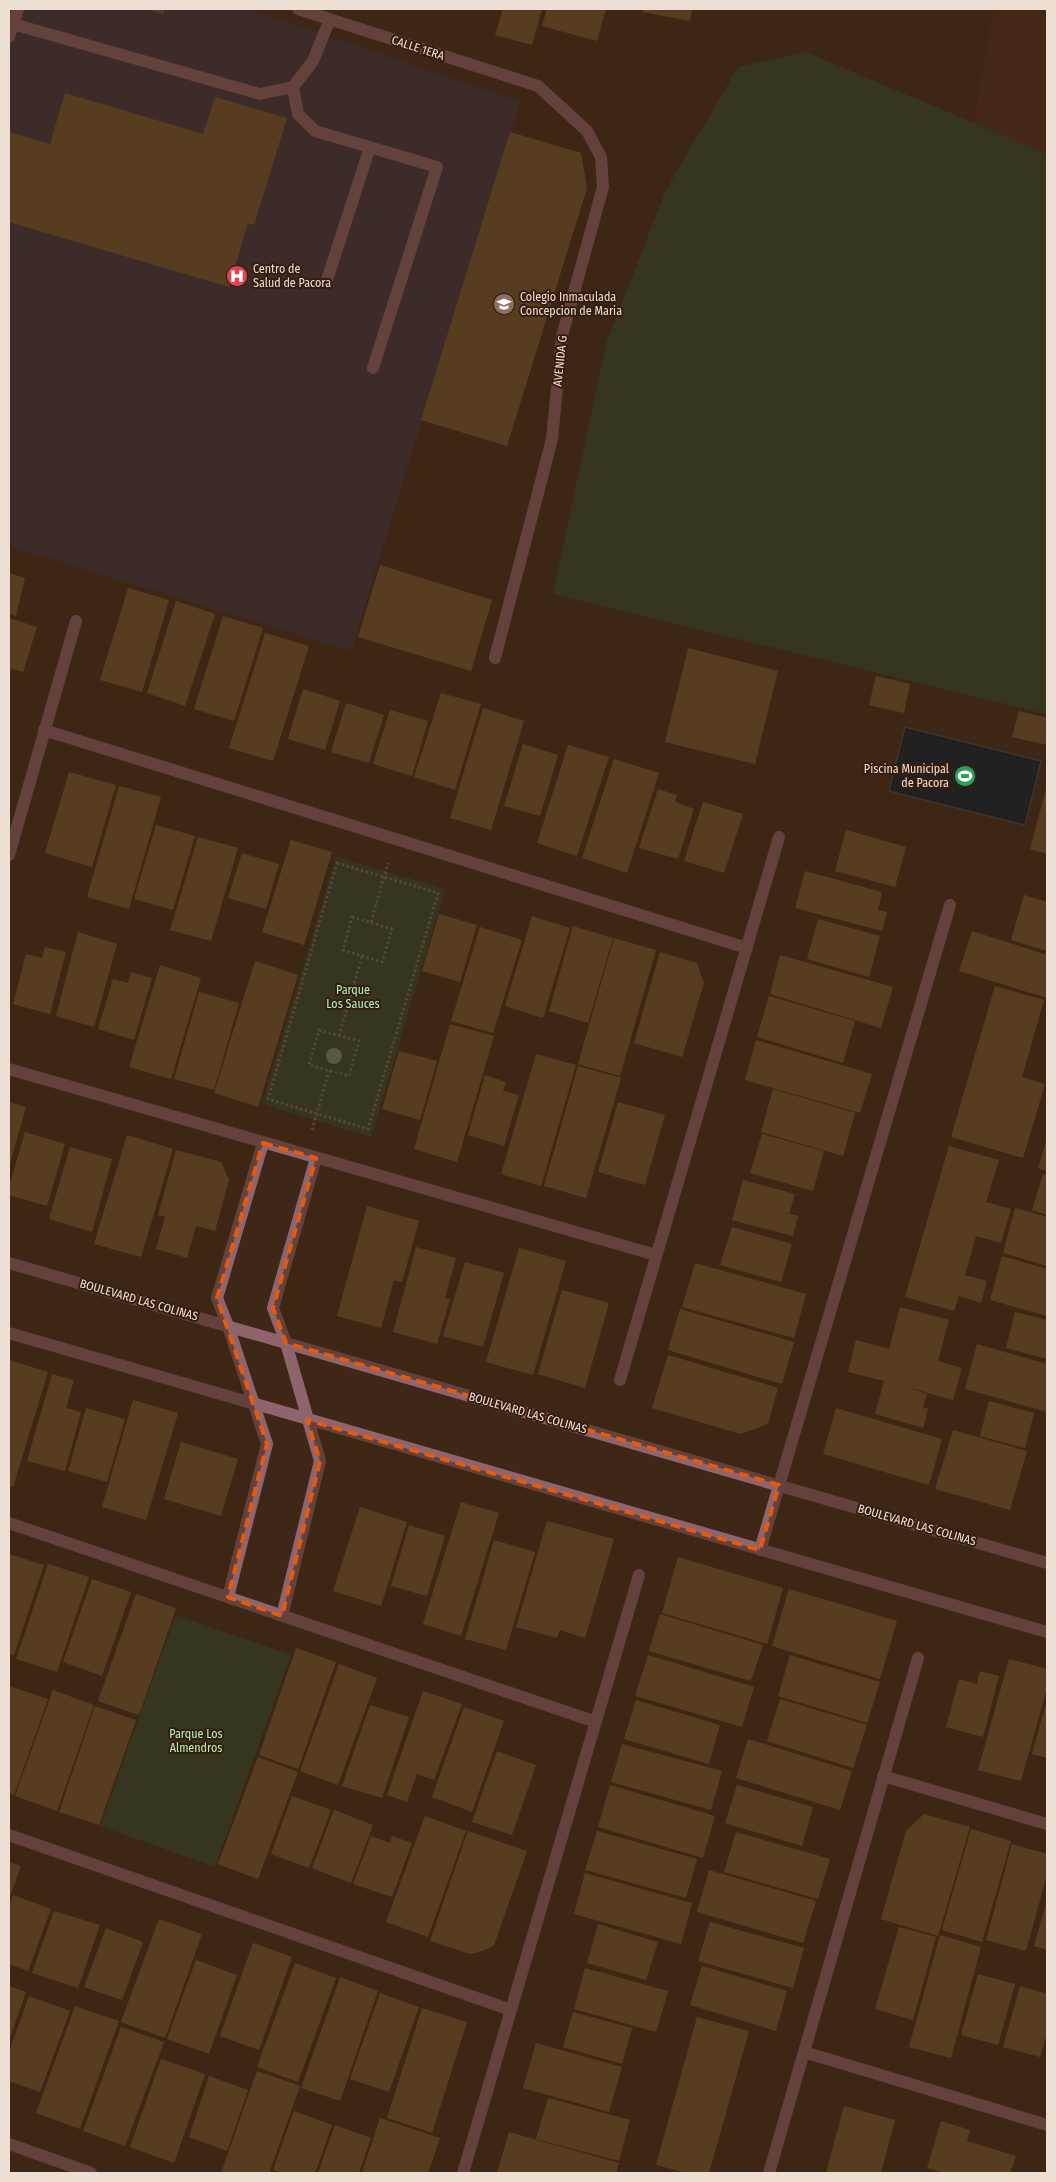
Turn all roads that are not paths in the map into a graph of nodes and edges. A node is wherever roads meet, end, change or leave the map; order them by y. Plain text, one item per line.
1 (18, 9) edge
2 (298, 9) edge
3 (330, 19) junction
4 (13, 24) junction
5 (9, 37) edge
6 (538, 86) joint
7 (293, 87) junction
8 (370, 147) junction
9 (326, 280) dead end
10 (373, 368) dead end
11 (76, 621) dead end
12 (495, 658) dead end
13 (44, 730) junction
14 (779, 837) dead end
15 (9, 854) edge
16 (950, 905) dead end
17 (747, 948) junction
18 (9, 1069) edge
19 (263, 1143) junction
20 (311, 1156) junction
21 (656, 1255) junction
22 (9, 1263) edge
23 (228, 1326) junction
24 (9, 1333) edge
25 (286, 1343) junction
26 (620, 1380) dead end
27 (253, 1405) junction
28 (308, 1420) junction
29 (779, 1485) junction
30 (9, 1523) edge
31 (760, 1550) junction
32 (1047, 1563) edge
33 (639, 1575) dead end
34 (228, 1597) junction
35 (282, 1616) junction
36 (1047, 1632) edge
37 (918, 1658) dead end
38 (596, 1722) junction
39 (884, 1776) junction
40 (1047, 1824) edge
41 (9, 1835) edge
42 (511, 2010) junction
43 (804, 2052) junction
44 (1047, 2125) edge
45 (9, 2144) edge
46 (91, 2173) edge
47 (464, 2173) edge
48 (769, 2173) edge

1 - 4 street
2 - 3 street, CALLE 1ERA
3 - 6 street, CALLE 1ERA
3 - 7 street
4 - 5 street
4 - 7 street
6 - 12 street, AVENIDA G
7 - 8 street
8 - 9 street
8 - 10 street
11 - 13 street
13 - 15 street
13 - 17 street
14 - 17 street
16 - 29 street
17 - 21 street
18 - 19 street
19 - 20 street
19 - 23 street
20 - 21 street
20 - 25 street
21 - 26 street
22 - 23 street, BOULEVARD LAS COLINAS
23 - 25 street, BOULEVARD LAS COLINAS
23 - 27 street
24 - 27 street
25 - 28 street
25 - 29 street, BOULEVARD LAS COLINAS
27 - 28 street
27 - 34 street
28 - 31 street
28 - 35 street
29 - 31 street
29 - 32 street, BOULEVARD LAS COLINAS
30 - 34 street
31 - 36 street
33 - 38 street
34 - 35 street
35 - 38 street
37 - 39 street
38 - 42 street
39 - 40 street
39 - 43 street
41 - 42 street
42 - 47 street
43 - 44 street
43 - 48 street
45 - 46 street

